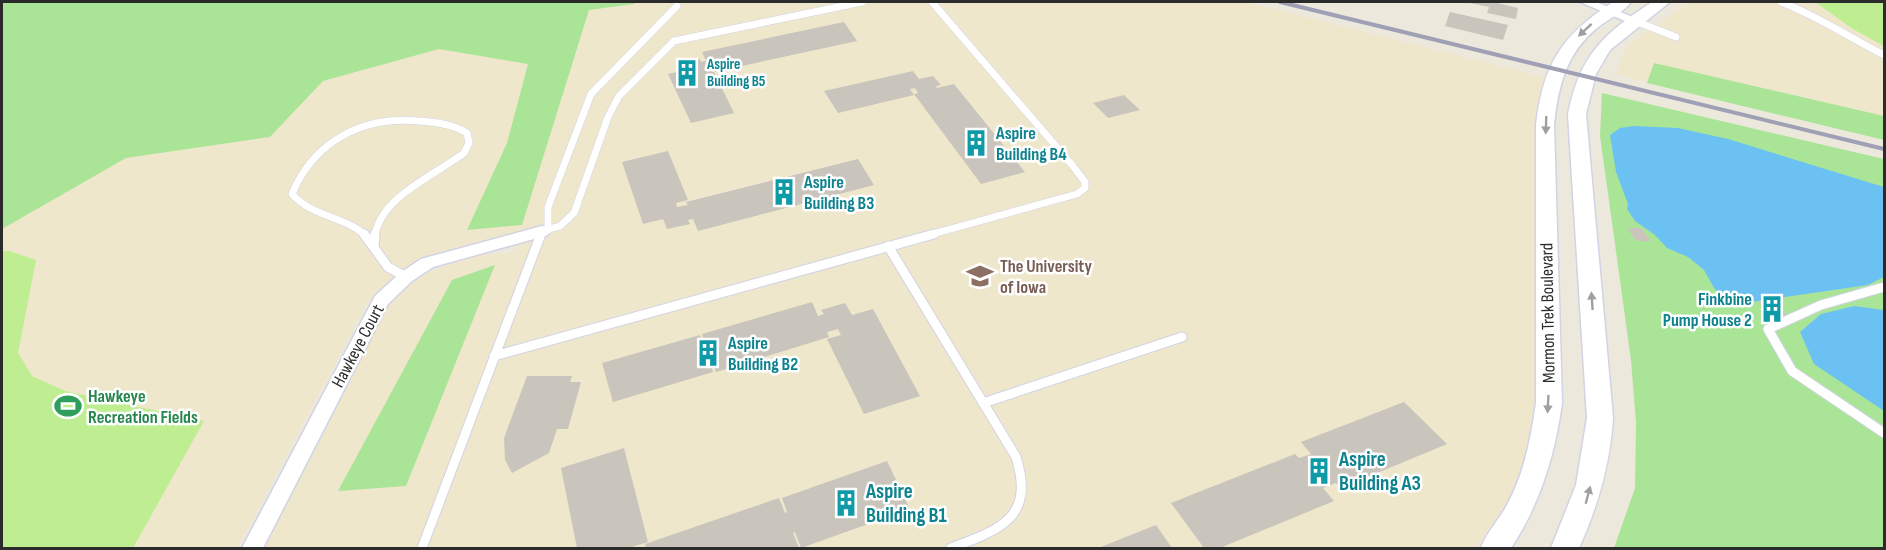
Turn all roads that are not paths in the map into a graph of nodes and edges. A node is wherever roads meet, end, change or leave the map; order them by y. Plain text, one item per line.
1 (862, 2) edge
2 (932, 2) edge
3 (1586, 2) edge
4 (1662, 2) edge
5 (1780, 2) edge
6 (677, 6) dead end
7 (1616, 6) edge
8 (1634, 20) junction
9 (1676, 37) dead end
10 (1884, 55) edge
11 (545, 230) junction
12 (888, 246) junction
13 (374, 247) junction
14 (406, 277) junction
15 (1884, 287) edge
16 (1182, 337) dead end
17 (494, 356) junction
18 (983, 403) junction
19 (1884, 433) edge
20 (252, 549) edge
21 (422, 549) edge
22 (951, 549) edge
23 (1495, 549) edge
24 (1565, 549) edge

1 - 11 lane
2 - 12 lane
3 - 7 street
4 - 8 main road
5 - 10 lane
6 - 11 lane
7 - 8 street
7 -> 23 main road, Mormon Trek Boulevard
8 - 9 lane
24 -> 8 main road
11 - 14 street, Hawkeye Court
11 - 17 lane
12 - 17 lane
12 - 18 lane
13 - 13 lane
13 - 14 lane
14 - 20 street, Hawkeye Court
15 - 19 lane
16 - 18 lane
17 - 21 lane
18 - 22 lane

